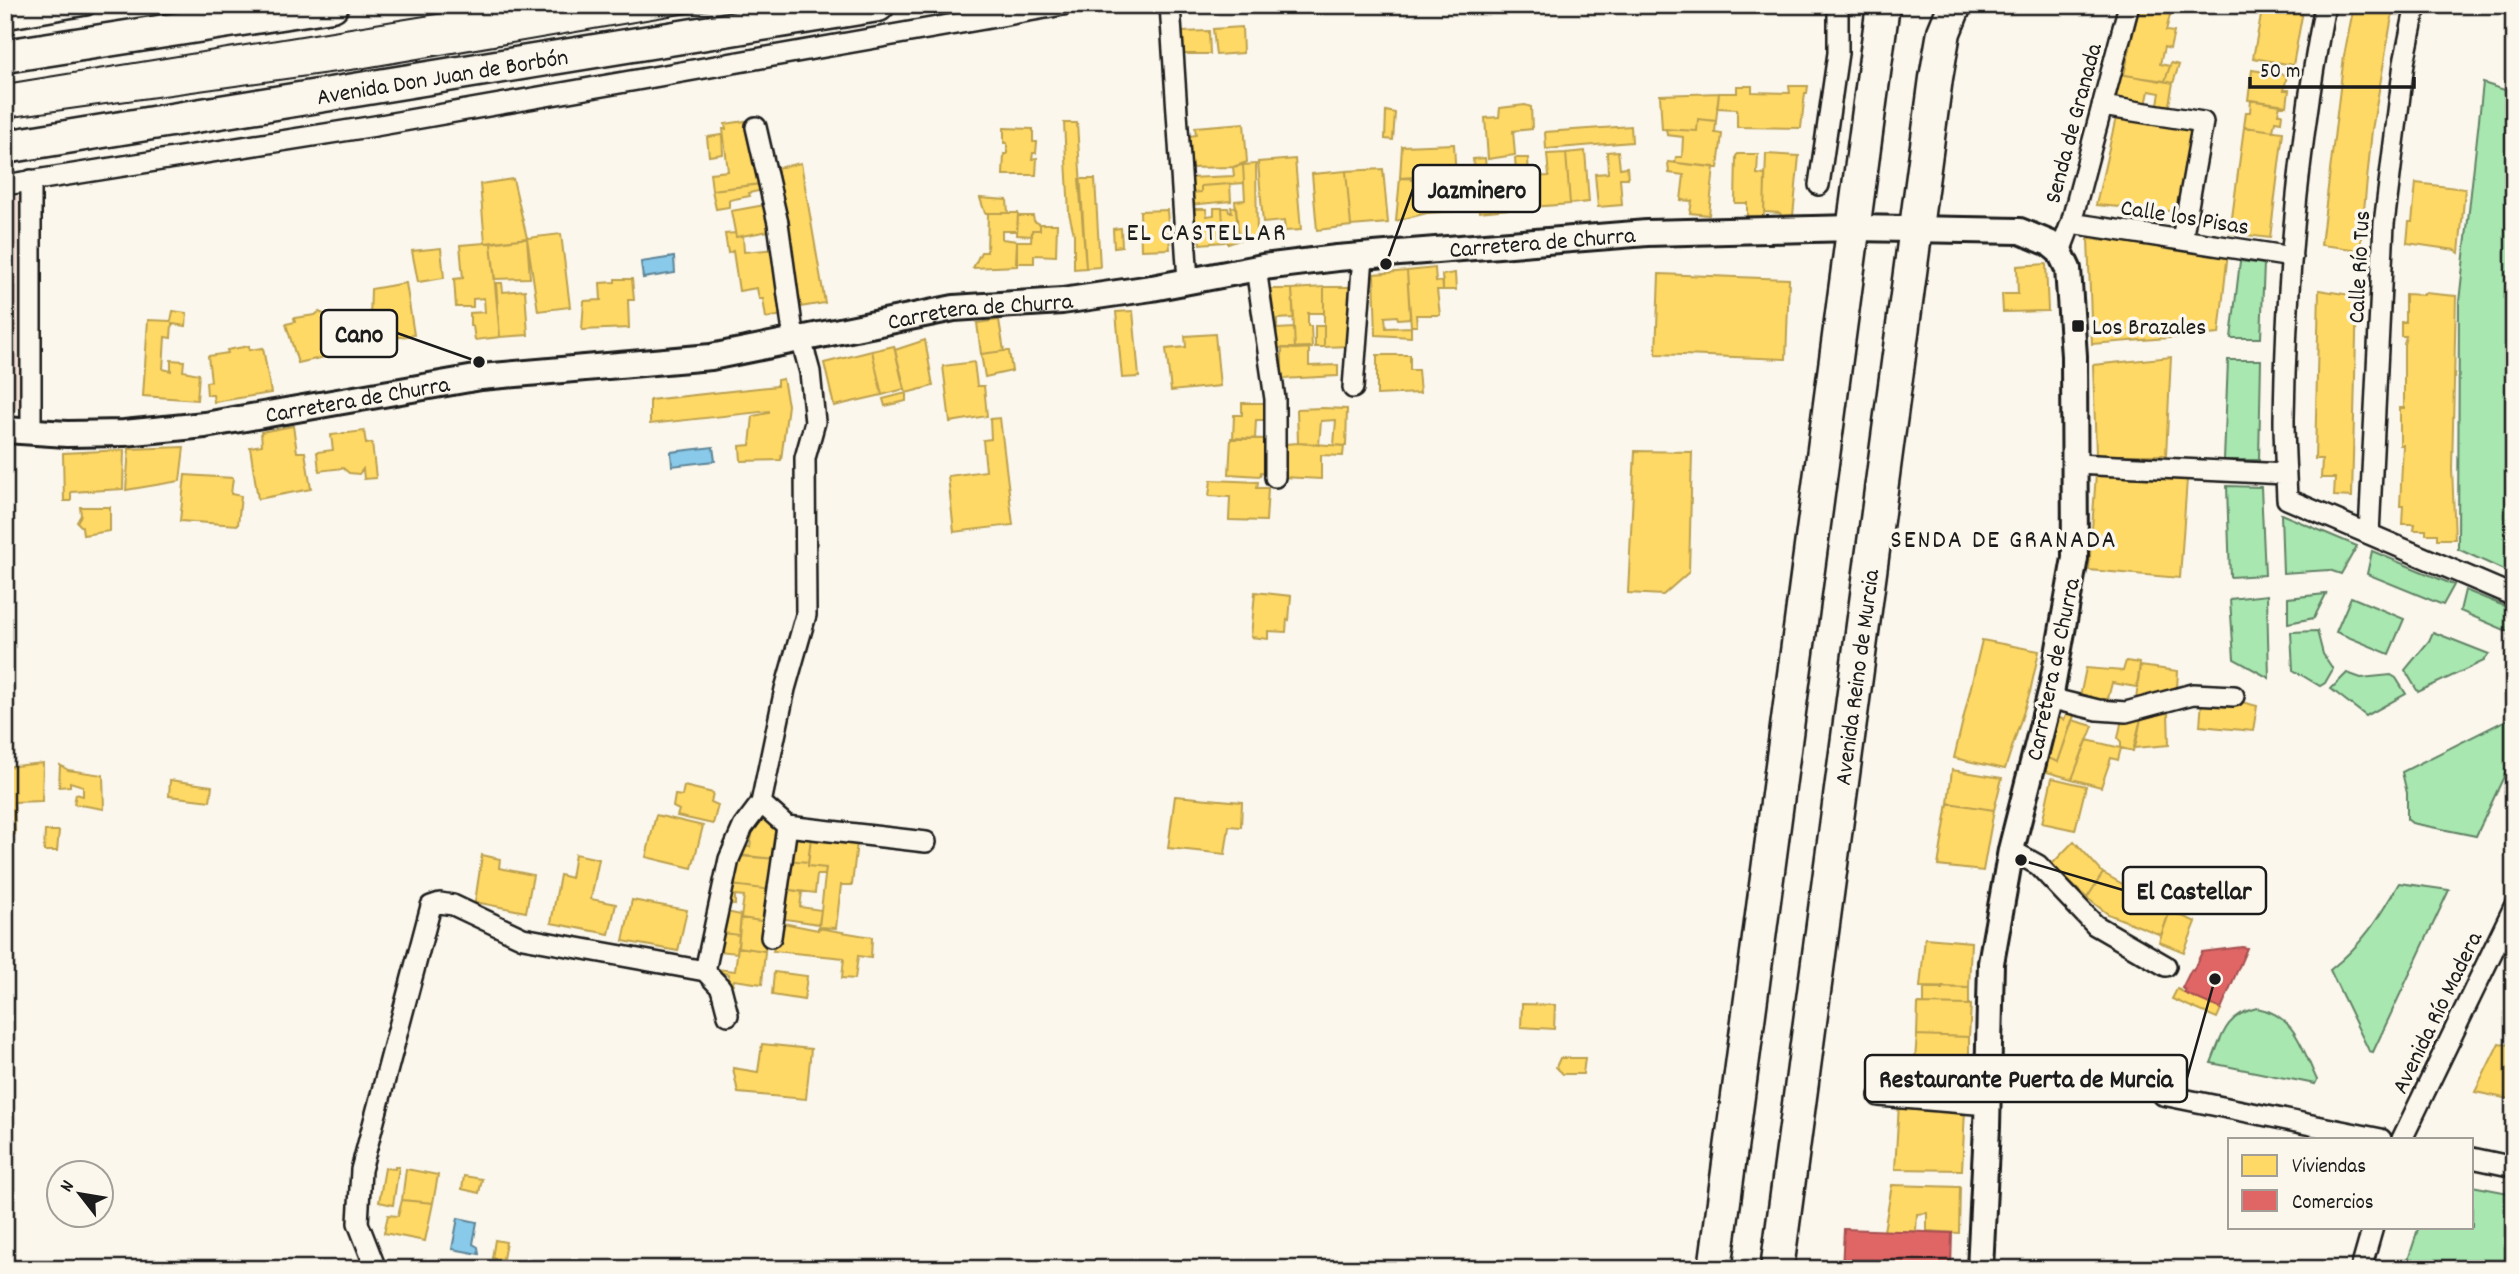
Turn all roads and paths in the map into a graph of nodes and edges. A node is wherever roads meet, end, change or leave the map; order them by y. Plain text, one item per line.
1 (86, 5) edge
2 (332, 5) edge
3 (878, 5) edge
4 (1063, 5) edge
5 (1170, 5) edge
6 (1838, 5) edge
7 (1883, 5) edge
8 (1955, 5) edge
9 (2129, 5) edge
10 (2325, 5) edge
11 (2416, 5) edge
12 (5, 19) edge
13 (5, 56) edge
14 (2102, 106) junction
15 (756, 127) dead end
16 (5, 147) edge
17 (31, 180) junction
18 (5, 185) edge
19 (1819, 185) dead end
20 (2071, 223) junction
21 (1854, 228) junction
22 (1917, 229) junction
23 (2182, 240) junction
24 (2060, 252) junction
25 (1363, 256) junction
26 (2291, 257) junction
27 (1256, 268) junction
28 (1188, 281) junction
29 (797, 340) junction
30 (1353, 388) dead end
31 (5, 430) edge
32 (30, 432) junction
33 (2075, 464) junction
34 (2286, 474) junction
35 (1275, 477) dead end
36 (2369, 534) junction
37 (2514, 596) edge
38 (2234, 696) dead end
39 (2049, 698) junction
40 (761, 803) junction
41 (787, 826) junction
42 (926, 842) dead end
43 (2011, 850) junction
44 (2514, 906) edge
45 (771, 937) dead end
46 (2166, 966) dead end
47 (705, 971) junction
48 (728, 1015) dead end
49 (2163, 1095) dead end
50 (1879, 1096) dead end
51 (1987, 1105) junction
52 (2376, 1138) edge
53 (2402, 1138) edge
54 (2474, 1158) edge
55 (2514, 1167) edge
56 (2373, 1228) edge
57 (1982, 1268) edge
58 (376, 1269) edge
59 (1715, 1269) edge
60 (1777, 1269) edge
61 (2361, 1269) edge

1 - 12 street
2 - 13 main road
3 - 16 main road, Avenida Don Juan de Borbón
4 - 17 street
5 - 28 street
6 - 19 street
7 - 21 main road
8 - 22 main road, Avenida Reino de Murcia
9 - 14 street, Senda de Granada
10 - 26 street
11 - 36 street, Calle Río Tus
14 - 20 street, Senda de Granada
14 - 23 street
15 - 29 street
17 - 18 street
17 - 32 street
20 - 23 street, Calle los Pisas
20 - 24 street, Senda de Granada
21 - 22 street, Carretera de Churra
21 - 25 street, Carretera de Churra
21 - 59 main road
22 - 24 street, Carretera de Churra
22 - 60 main road, Avenida Reino de Murcia
23 - 26 street, Calle los Pisas
24 - 33 street, Carretera de Churra
25 - 27 street, Carretera de Churra
25 - 30 street
26 - 34 street
27 - 28 street, Carretera de Churra
27 - 35 street
28 - 29 street, Carretera de Churra
29 - 32 street, Carretera de Churra
29 - 40 street
31 - 32 street, Carretera de Churra
33 - 34 street
33 - 39 street, Carretera de Churra
34 - 36 street
36 - 37 street
38 - 39 street
39 - 43 street, Carretera de Churra
40 - 41 street
40 - 47 street
41 - 42 street
41 - 45 street
43 - 46 street
43 - 51 street, Carretera de Churra
44 - 53 street, Avenida Río Madera
47 - 48 street
47 - 58 street
49 - 52 street
50 - 51 street
51 - 57 street, Carretera de Churra
54 - 55 street
56 - 61 street

